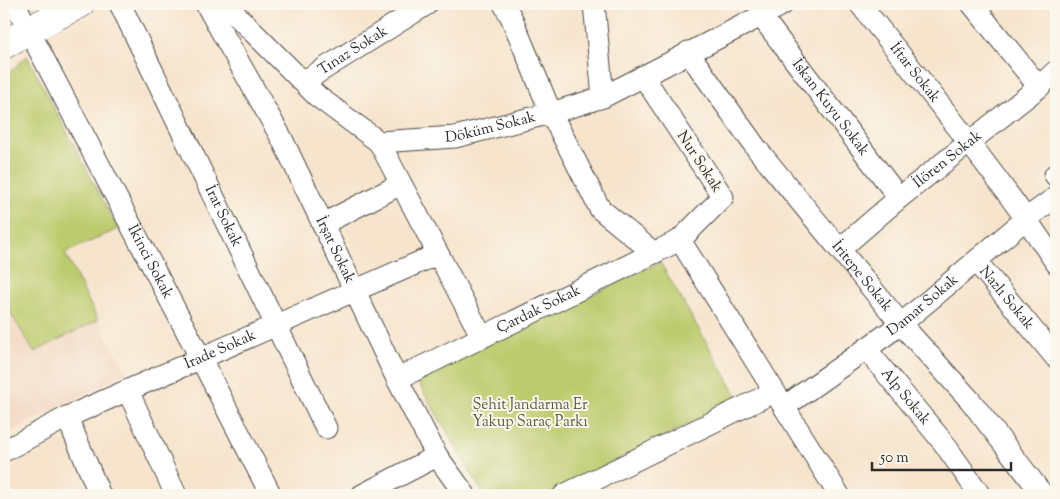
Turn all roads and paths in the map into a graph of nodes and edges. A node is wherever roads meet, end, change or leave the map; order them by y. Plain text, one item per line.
1 (15, 4) edge
2 (80, 4) edge
3 (120, 4) edge
4 (206, 4) edge
5 (225, 4) edge
6 (427, 4) edge
7 (504, 4) edge
8 (594, 4) edge
9 (783, 4) edge
10 (860, 4) edge
11 (972, 4) edge
12 (761, 16) junction
13 (29, 30) junction
14 (4, 45) edge
15 (688, 52) junction
16 (1056, 70) edge
17 (643, 76) junction
18 (303, 82) junction
19 (1039, 87) junction
20 (603, 96) junction
21 (551, 113) junction
22 (379, 142) junction
23 (970, 142) junction
24 (401, 184) junction
25 (1056, 196) edge
26 (898, 198) junction
27 (1027, 218) junction
28 (323, 224) junction
29 (680, 240) junction
30 (840, 249) junction
31 (654, 253) junction
32 (438, 254) junction
33 (976, 261) junction
34 (1056, 262) edge
35 (355, 290) junction
36 (901, 324) junction
37 (277, 326) junction
38 (1049, 334) edge
39 (482, 337) junction
40 (866, 349) junction
41 (201, 358) junction
42 (1056, 358) edge
43 (397, 379) junction
44 (128, 391) junction
45 (779, 399) junction
46 (67, 417) junction
47 (326, 428) dead end
48 (4, 451) edge
49 (437, 456) junction
50 (100, 495) edge
51 (176, 495) edge
52 (271, 495) edge
53 (362, 495) edge
54 (465, 495) edge
55 (564, 495) edge
56 (839, 495) edge
57 (980, 495) edge
58 (1043, 495) edge

1 - 13 street, İkinci Sokak
2 - 13 main road
3 - 37 street, İrat Sokak
4 - 28 street, İrşat Sokak
5 - 18 street
6 - 18 street, Tınaz Sokak
7 - 21 street
8 - 20 street
9 - 12 street, Döküm Sokak
10 - 23 street, İftar Sokak
11 - 19 street
12 - 15 street, Döküm Sokak
12 - 26 street, İskan Kuyu Sokak
13 - 14 main road
13 - 41 street, İkinci Sokak
15 - 17 street, Döküm Sokak
15 - 30 street, İritepe Sokak
16 - 19 street, İlören Sokak
17 - 20 street, Döküm Sokak
17 - 29 street, Nur Sokak
18 - 22 street
19 - 23 street, İlören Sokak
20 - 21 street, Döküm Sokak
21 - 22 street, Döküm Sokak
21 - 31 street
22 - 24 street
23 - 26 street, İlören Sokak
23 - 27 street, İftar Sokak
24 - 28 street
24 - 32 street
25 - 27 street, Damar Sokak
26 - 30 street, İlören Sokak
27 - 33 street, Damar Sokak
27 - 34 street, İftar Sokak
28 - 35 street, İrşat Sokak
29 - 31 street, Çardak Sokak
29 - 45 street
30 - 36 street, İritepe Sokak
31 - 39 street, Çardak Sokak
32 - 35 street, İrade Sokak
32 - 39 street
33 - 36 street, Damar Sokak
33 - 38 street, Nazlı Sokak
35 - 37 street, İrade Sokak
35 - 43 street, İrşat Sokak
36 - 40 street, Damar Sokak
36 - 58 street, İritepe Sokak
37 - 41 street, İrade Sokak
37 - 47 street, İrat Sokak
38 - 42 street, Nazlı Sokak
39 - 43 street, Çardak Sokak
40 - 45 street, Damar Sokak
40 - 57 street, Alp Sokak
41 - 44 street, İrade Sokak
41 - 52 street, İkinci Sokak
43 - 49 street, İrşat Sokak
44 - 46 street, İrade Sokak
44 - 51 street
45 - 55 street, Damar Sokak
45 - 56 street
46 - 48 street, İrade Sokak
46 - 50 street
49 - 53 street
49 - 54 street, İrşat Sokak

